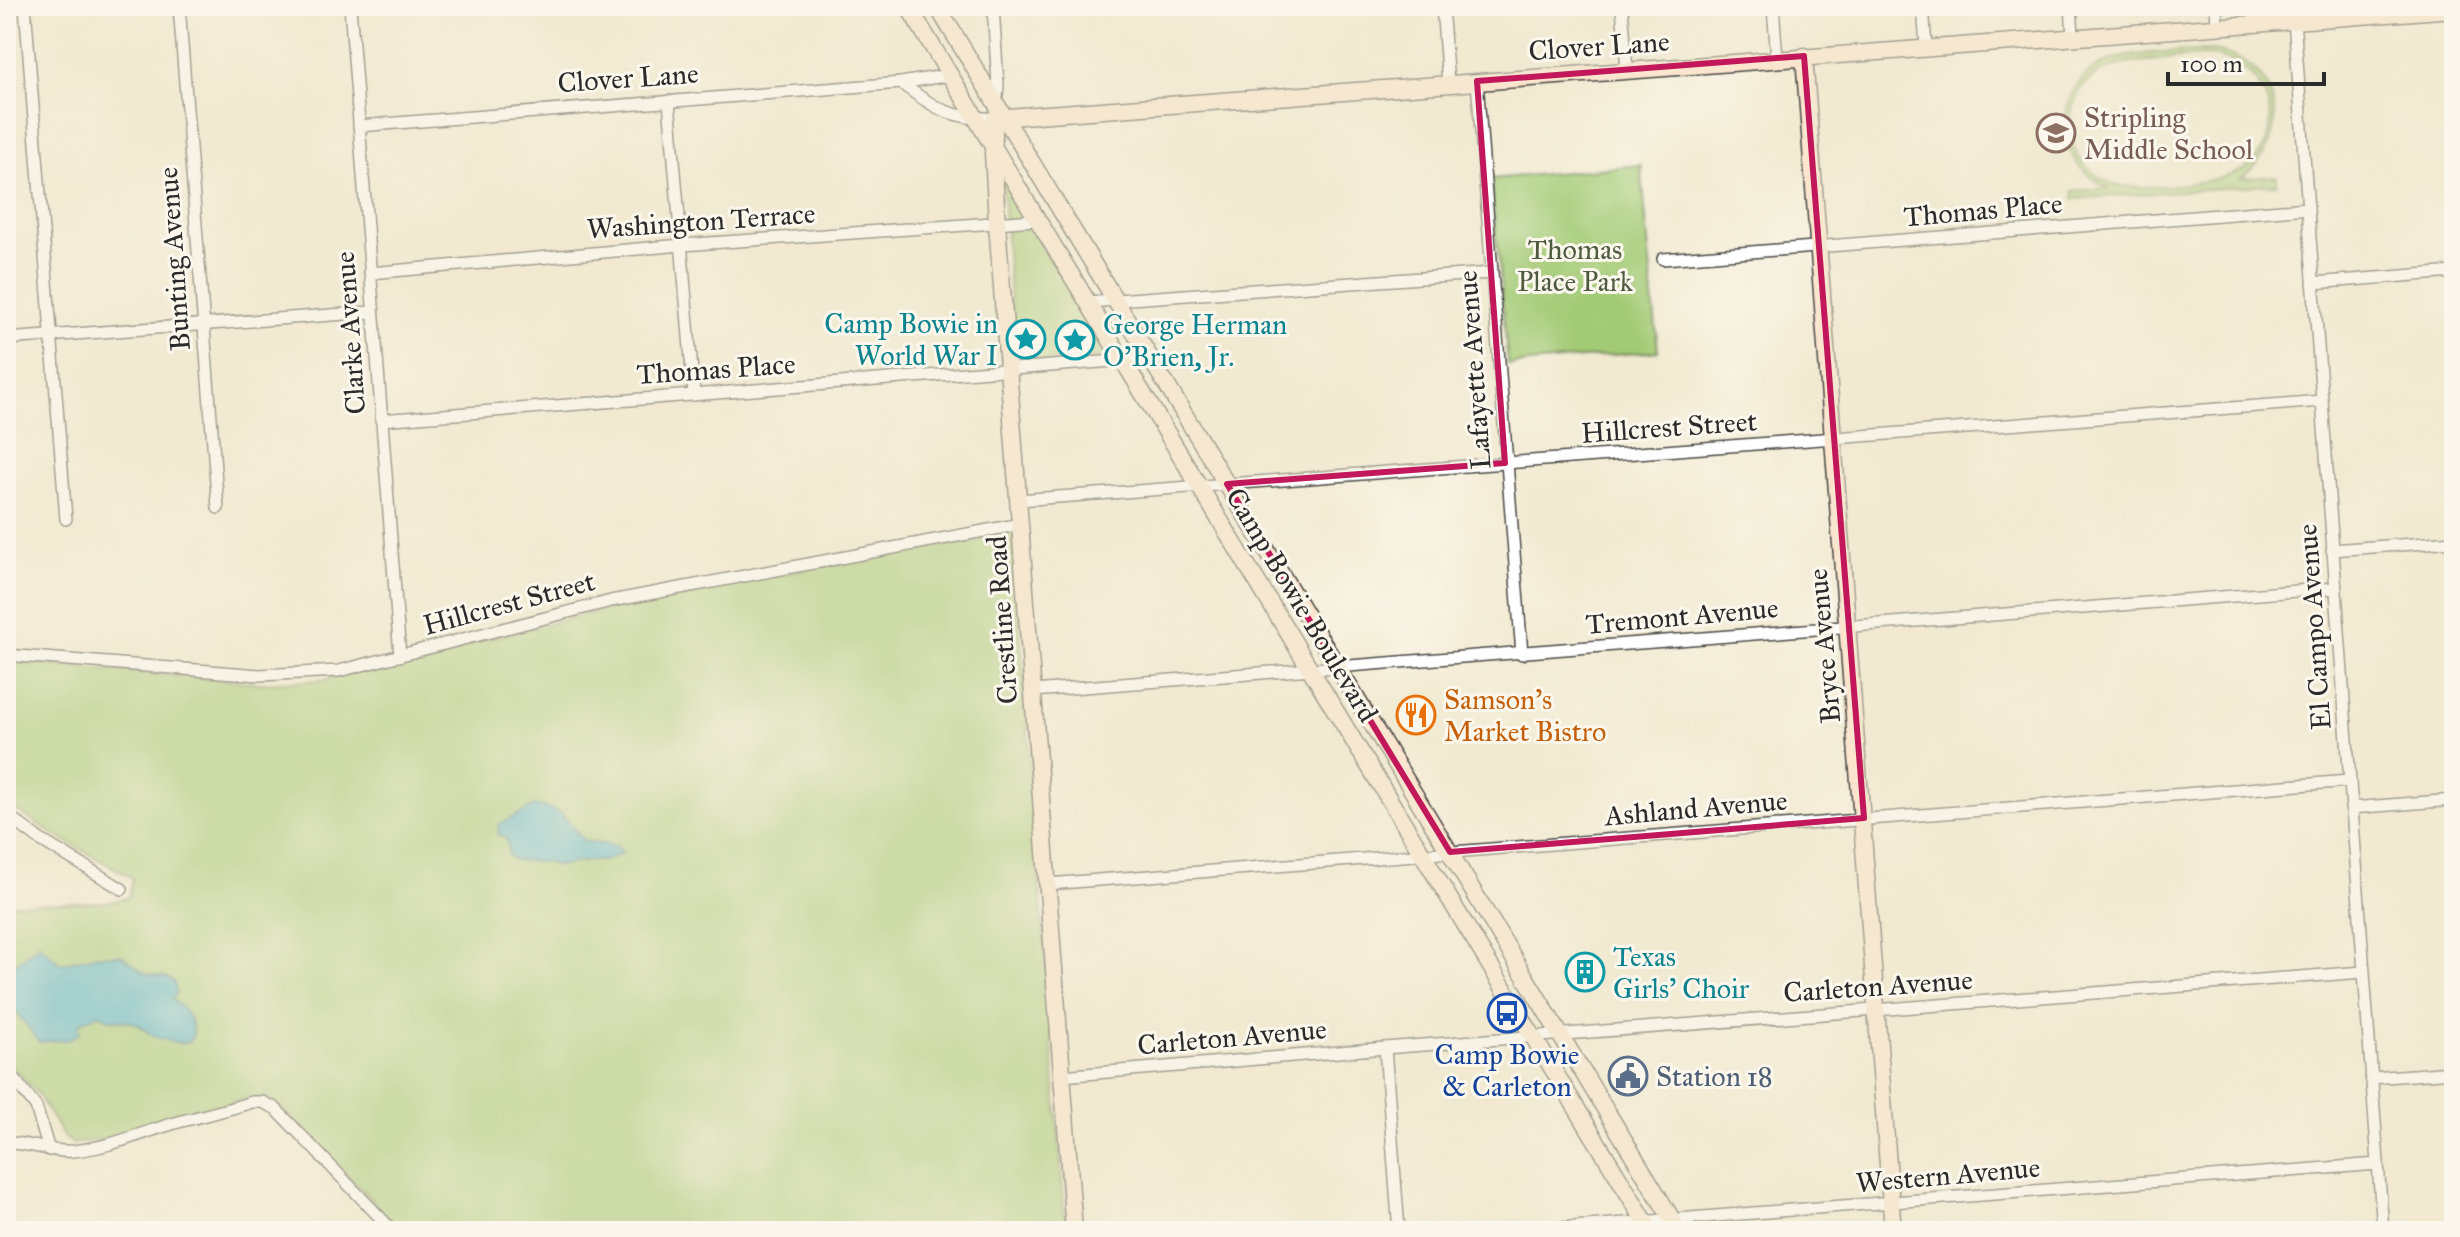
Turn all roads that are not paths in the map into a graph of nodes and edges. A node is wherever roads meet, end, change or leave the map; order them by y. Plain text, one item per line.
1 (25, 6) edge
2 (179, 6) edge
3 (350, 6) edge
4 (908, 6) edge
5 (937, 6) edge
6 (993, 6) edge
7 (1442, 6) edge
8 (1622, 6) edge
9 (1773, 6) edge
10 (1923, 6) edge
11 (2071, 6) edge
12 (2216, 6) edge
13 (2454, 9) edge
14 (2363, 11) edge
15 (2294, 19) junction
16 (2217, 25) junction
17 (2073, 36) junction
18 (1926, 47) junction
19 (1804, 56) junction
20 (1777, 59) junction
21 (1627, 70) junction
22 (950, 75) junction
23 (1477, 81) junction
24 (901, 83) junction
25 (1448, 84) junction
26 (669, 101) junction
27 (999, 113) junction
28 (977, 119) junction
29 (359, 126) junction
30 (993, 146) junction
31 (2308, 208) junction
32 (1036, 220) junction
33 (997, 223) junction
34 (682, 245) junction
35 (1819, 247) junction
36 (1663, 259) dead end
37 (2454, 272) edge
38 (370, 273) junction
39 (1491, 273) junction
40 (2313, 283) junction
41 (1115, 300) junction
42 (1088, 302) junction
43 (372, 312) junction
44 (203, 325) junction
45 (52, 336) junction
46 (6, 339) edge
47 (1151, 358) junction
48 (1124, 360) junction
49 (1008, 371) junction
50 (694, 395) junction
51 (2322, 401) junction
52 (381, 420) junction
53 (1833, 438) junction
54 (1505, 463) junction
55 (1227, 484) junction
56 (1199, 486) junction
57 (1019, 500) junction
58 (218, 508) dead end
59 (66, 519) dead end
60 (1021, 524) junction
61 (2454, 541) edge
62 (2332, 550) junction
63 (2335, 588) junction
64 (1848, 626) junction
65 (1522, 654) junction
66 (6, 655) edge
67 (400, 656) junction
68 (1337, 668) junction
69 (1310, 669) junction
70 (1033, 691) junction
71 (2349, 781) junction
72 (2454, 800) edge
73 (2351, 808) junction
74 (6, 814) edge
75 (1864, 818) junction
76 (1450, 852) junction
77 (1422, 854) junction
78 (1048, 884) junction
79 (122, 889) dead end
80 (2363, 972) junction
81 (1878, 1010) junction
82 (1562, 1034) junction
83 (1534, 1036) junction
84 (1385, 1048) junction
85 (6, 1068) edge
86 (2454, 1072) edge
87 (1062, 1076) junction
88 (2371, 1078) junction
89 (1608, 1112) junction
90 (1588, 1126) junction
91 (6, 1143) edge
92 (49, 1150) junction
93 (2378, 1164) junction
94 (1893, 1203) junction
95 (1676, 1225) edge
96 (1648, 1227) edge
97 (393, 1231) edge
98 (1074, 1231) edge
99 (1399, 1231) edge
100 (1523, 1231) edge
101 (1893, 1231) edge
102 (2383, 1231) edge

1 - 45 street
2 - 44 street, Bunting Avenue
3 - 29 street, Clarke Avenue
4 - 22 street, Camp Bowie Boulevard
5 - 27 street, Camp Bowie Boulevard
6 - 27 street, Crestline Road
7 - 25 street
8 - 21 street
9 - 20 street
10 - 18 street
11 - 17 street
12 - 16 street
13 - 14 street, Clover Lane
14 - 15 street, Clover Lane
15 - 16 street, Clover Lane
15 - 31 street, El Campo Avenue
16 - 17 street, Clover Lane
17 - 18 street, Clover Lane
18 - 19 street, Clover Lane
19 - 20 street, Clover Lane
19 - 35 street, Bryce Avenue
20 - 21 street, Clover Lane
21 - 23 street, Clover Lane
22 - 24 street, Clover Lane
22 - 28 street, Camp Bowie Boulevard
23 - 25 street, Clover Lane
23 - 39 street, Lafayette Avenue
24 - 26 street, Clover Lane
24 - 28 street, Clover Lane
25 - 27 street, Clover Lane
26 - 29 street, Clover Lane
26 - 34 street
27 - 28 street, Clover Lane
27 - 30 street, Crestline Road
27 - 41 street, Camp Bowie Boulevard
28 - 30 street, Camp Bowie Boulevard
29 - 38 street, Clarke Avenue
30 - 32 street, Camp Bowie Boulevard
30 - 33 street, Crestline Road
31 - 35 street, Thomas Place
31 - 40 street, El Campo Avenue
32 - 33 street, Washington Terrace
32 - 42 street, Camp Bowie Boulevard
33 - 34 street, Washington Terrace
33 - 49 street, Crestline Road
34 - 38 street, Washington Terrace
34 - 50 street
35 - 36 street, Thomas Place
35 - 53 street, Bryce Avenue
37 - 40 street
38 - 43 street, Clarke Avenue
39 - 41 street
39 - 54 street, Lafayette Avenue
40 - 51 street, El Campo Avenue
41 - 42 street
41 - 47 street, Camp Bowie Boulevard
42 - 48 street, Camp Bowie Boulevard
43 - 44 street
43 - 52 street, Clarke Avenue
44 - 45 street
44 - 58 street, Bunting Avenue
45 - 46 street
45 - 59 street
47 - 48 street, Thomas Place
47 - 55 street, Camp Bowie Boulevard
48 - 49 street, Thomas Place
48 - 56 street, Camp Bowie Boulevard
49 - 50 street, Thomas Place
49 - 57 street, Crestline Road
50 - 52 street, Thomas Place
51 - 53 street, Hillcrest Street
51 - 62 street, El Campo Avenue
52 - 67 street, Clarke Avenue
53 - 54 street, Hillcrest Street
53 - 64 street, Bryce Avenue
54 - 55 street, Hillcrest Street
54 - 65 street, Lafayette Avenue
55 - 56 street, Hillcrest Street
55 - 68 street, Camp Bowie Boulevard
56 - 57 street, Hillcrest Street
56 - 69 street, Camp Bowie Boulevard
57 - 60 street, Crestline Road
60 - 67 street, Hillcrest Street
60 - 70 street, Crestline Road
61 - 62 street
62 - 63 street, El Campo Avenue
63 - 64 street, Tremont Avenue
63 - 71 street, El Campo Avenue
64 - 65 street, Tremont Avenue
64 - 75 street, Bryce Avenue
65 - 68 street, Tremont Avenue
66 - 67 street, Hillcrest Street
68 - 69 street, Tremont Avenue
68 - 76 street, Camp Bowie Boulevard
69 - 70 street, Tremont Avenue
69 - 77 street, Camp Bowie Boulevard
70 - 78 street, Crestline Road
71 - 73 street, El Campo Avenue
71 - 75 street, Ashland Avenue
72 - 73 street
73 - 80 street, El Campo Avenue
74 - 79 street
75 - 76 street, Ashland Avenue
75 - 81 street, Bryce Avenue
76 - 77 street, Ashland Avenue
76 - 82 street, Camp Bowie Boulevard
77 - 78 street, Ashland Avenue
77 - 83 street, Camp Bowie Boulevard
78 - 87 street, Crestline Road
80 - 81 street, Carleton Avenue
80 - 88 street, El Campo Avenue
81 - 82 street, Carleton Avenue
81 - 94 street, Bryce Avenue
82 - 83 street, Carleton Avenue
82 - 89 street, Camp Bowie Boulevard
83 - 84 street, Carleton Avenue
83 - 90 street, Camp Bowie Boulevard
84 - 87 street, Carleton Avenue
84 - 99 street
85 - 92 street
86 - 88 street
87 - 98 street, Crestline Road
88 - 93 street, El Campo Avenue
89 - 90 street
89 - 95 street, Camp Bowie Boulevard
90 - 96 street, Camp Bowie Boulevard
91 - 92 street
92 - 97 street
93 - 94 street, Western Avenue
93 - 102 street, El Campo Avenue
94 - 95 street, Western Avenue
94 - 101 street, Bryce Avenue
95 - 96 street, Western Avenue
96 - 100 street, Western Avenue

